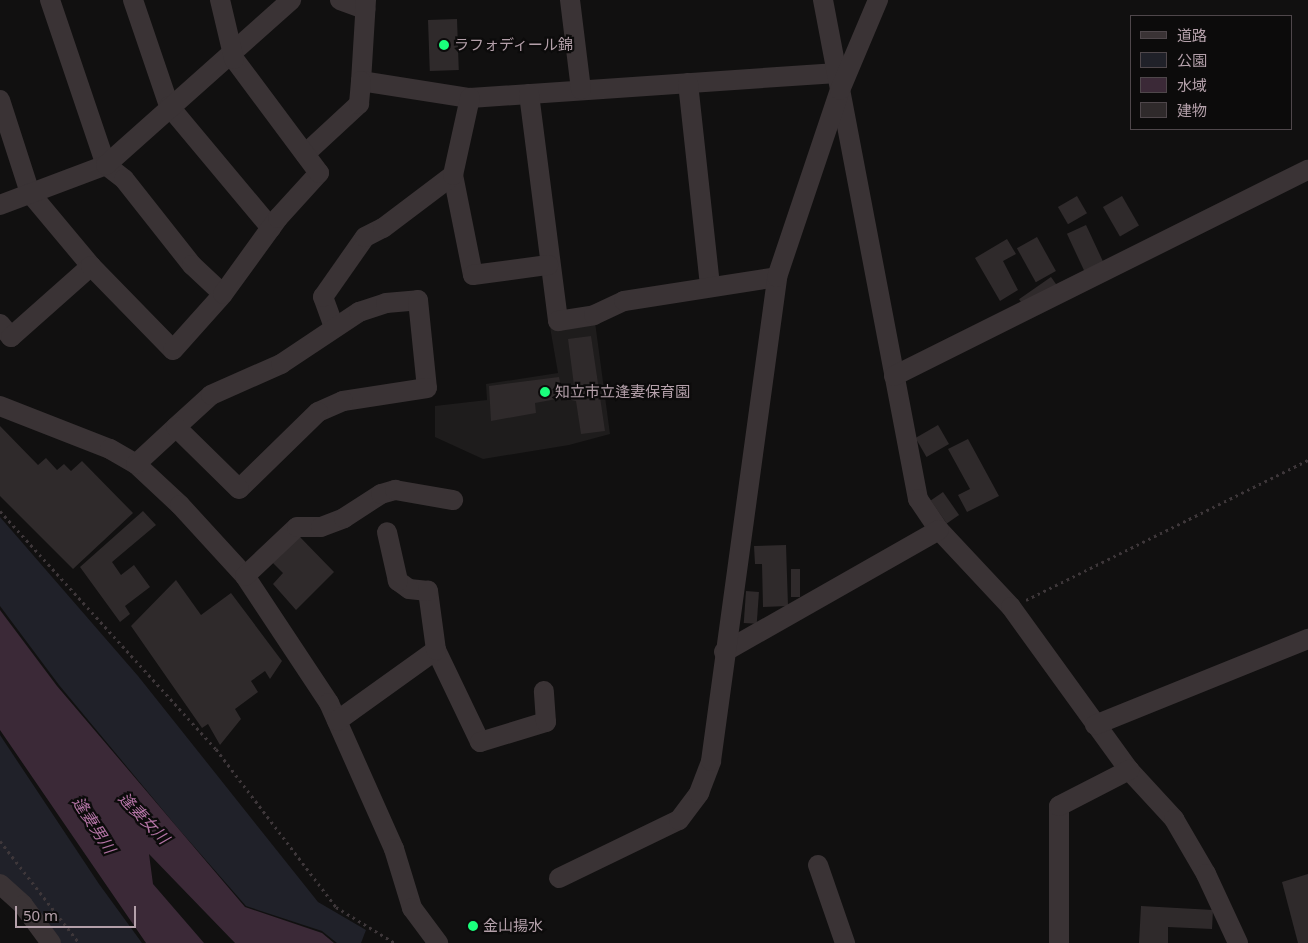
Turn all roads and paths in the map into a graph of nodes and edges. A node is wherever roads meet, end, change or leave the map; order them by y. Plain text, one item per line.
1 (50, 0) edge
2 (133, 0) edge
3 (220, 0) edge
4 (291, 0) edge
5 (340, 0) edge
6 (570, 0) edge
7 (823, 0) edge
8 (878, 0) edge
9 (365, 4) edge
10 (234, 49) junction
11 (361, 80) junction
12 (838, 81) junction
13 (688, 82) junction
14 (580, 89) junction
15 (529, 94) junction
16 (470, 98) junction
17 (0, 100) edge
18 (169, 106) junction
19 (305, 154) junction
20 (106, 165) junction
21 (1308, 170) edge
22 (453, 175) junction
23 (30, 193) junction
24 (0, 205) edge
25 (271, 228) junction
26 (548, 265) junction
27 (91, 266) junction
28 (777, 277) junction
29 (710, 286) junction
30 (223, 294) junction
31 (0, 324) edge
32 (334, 327) junction
33 (894, 376) junction
34 (0, 406) edge
35 (176, 427) junction
36 (1308, 460) edge
37 (136, 464) junction
38 (453, 500) dead end
39 (0, 511) edge
40 (939, 530) junction
41 (387, 532) dead end
42 (245, 576) junction
43 (1011, 607) junction
44 (1308, 639) edge
45 (436, 650) junction
46 (724, 652) junction
47 (544, 691) dead end
48 (338, 721) junction
49 (1095, 725) junction
50 (1129, 770) junction
51 (0, 841) edge
52 (818, 865) dead end
53 (560, 878) dead end
54 (0, 884) edge
55 (51, 943) edge
56 (79, 943) edge
57 (395, 943) edge
58 (438, 943) edge
59 (845, 943) edge
60 (1058, 943) edge
61 (1238, 943) edge

1 - 20 street
2 - 18 street
3 - 10 street
4 - 10 street
5 - 9 street
6 - 14 street
7 - 12 street
8 - 12 street
9 - 11 street
10 - 18 street
10 - 19 street
11 - 16 street
11 - 19 street
12 - 13 street
12 - 28 street
12 - 33 street
13 - 14 street
13 - 29 street
14 - 15 street
15 - 16 street
15 - 26 street
16 - 22 street
17 - 23 street
18 - 20 street
18 - 25 street
19 - 25 street
20 - 23 street
20 - 30 street
21 - 33 street
22 - 26 street
22 - 32 street
23 - 24 street
23 - 27 street
25 - 30 street
26 - 29 street
27 - 30 street
27 - 31 street
28 - 29 street
28 - 46 street
32 - 35 street
32 - 35 street
33 - 40 street
34 - 37 street
35 - 37 street
36 - 43 path
37 - 42 street
38 - 42 street
39 - 57 path
40 - 43 street
40 - 46 street
41 - 45 street
42 - 48 street
43 - 49 street
44 - 49 street
45 - 47 street
45 - 48 street
46 - 53 street
48 - 58 street
49 - 50 street
50 - 60 street
50 - 61 street
51 - 56 path
52 - 59 street
54 - 55 street

